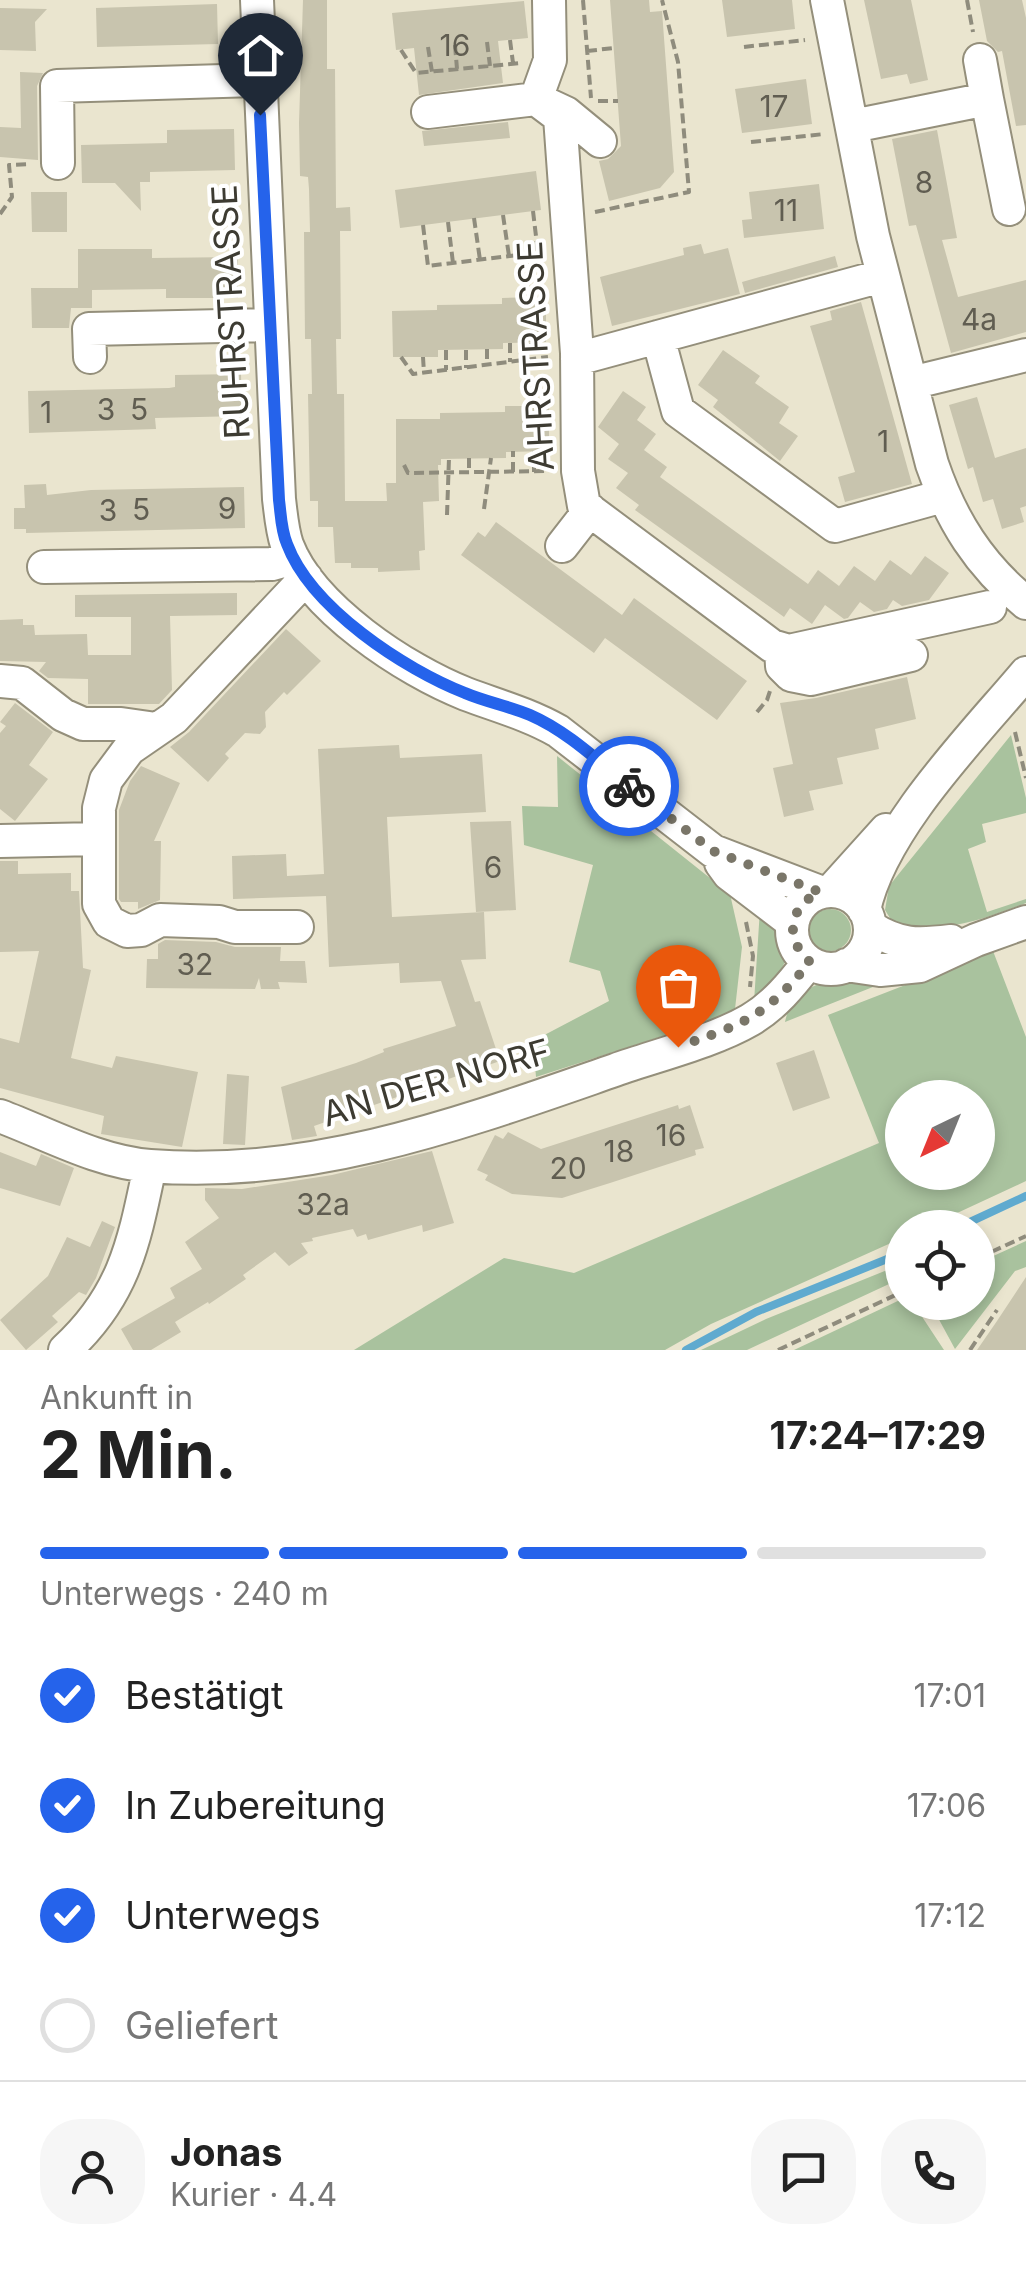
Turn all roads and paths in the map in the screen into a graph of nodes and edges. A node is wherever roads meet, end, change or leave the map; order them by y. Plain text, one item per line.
1 (257, 0) edge
2 (549, 0) edge
3 (584, 0) edge
4 (662, 0) edge
5 (827, 0) edge
6 (966, 0) edge
7 (834, 36) junction
8 (510, 40) dead end
9 (487, 42) dead end
10 (455, 45) dead end
11 (428, 47) dead end
12 (744, 47) dead end
13 (614, 48) dead end
14 (401, 50) dead end
15 (587, 51) junction
16 (550, 60) junction
17 (980, 60) joint
18 (513, 63) junction
19 (490, 66) junction
20 (457, 69) junction
21 (432, 72) junction
22 (259, 80) junction
23 (536, 99) junction
24 (987, 99) junction
25 (587, 102) dead end
26 (428, 112) dead end
27 (853, 128) junction
28 (600, 142) dead end
29 (751, 142) dead end
30 (58, 163) joint
31 (1009, 209) dead end
32 (533, 210) dead end
33 (0, 214) edge
34 (504, 215) dead end
35 (474, 218) dead end
36 (448, 222) dead end
37 (423, 225) dead end
38 (570, 234) junction
39 (538, 253) junction
40 (508, 256) junction
41 (480, 260) junction
42 (453, 263) junction
43 (882, 276) junction
44 (269, 326) junction
45 (658, 337) junction
46 (510, 343) dead end
47 (531, 343) dead end
48 (446, 350) dead end
49 (466, 350) dead end
50 (487, 350) dead end
51 (1026, 355) edge
52 (577, 356) junction
53 (90, 357) dead end
54 (401, 357) dead end
55 (423, 357) dead end
56 (531, 360) junction
57 (510, 362) junction
58 (488, 365) junction
59 (466, 368) junction
60 (446, 370) junction
61 (424, 373) junction
62 (911, 384) junction
63 (514, 451) dead end
64 (534, 451) dead end
65 (449, 458) dead end
66 (469, 458) dead end
67 (490, 458) dead end
68 (426, 465) dead end
69 (404, 466) dead end
70 (578, 471) junction
71 (449, 472) junction
72 (469, 472) junction
73 (491, 472) junction
74 (513, 472) junction
75 (534, 472) junction
76 (426, 473) junction
77 (943, 496) junction
78 (484, 509) dead end
79 (590, 510) junction
80 (447, 515) dead end
81 (562, 546) dead end
82 (44, 567) dead end
83 (300, 568) junction
84 (1026, 602) edge
85 (990, 607) dead end
86 (781, 649) junction
87 (911, 655) dead end
88 (1026, 673) edge
89 (0, 680) edge
90 (1004, 698) junction
91 (156, 730) junction
92 (1026, 778) edge
93 (916, 806) junction
94 (98, 839) junction
95 (0, 841) edge
96 (721, 862) junction
97 (826, 891) junction
98 (867, 919) junction
99 (792, 922) junction
100 (1026, 922) edge
101 (296, 927) dead end
102 (976, 940) junction
103 (810, 962) junction
104 (846, 966) junction
105 (747, 1022) junction
106 (0, 1116) edge
107 (150, 1166) junction
108 (1026, 1236) edge
109 (995, 1250) edge
110 (885, 1300) edge
111 (997, 1310) dead end
112 (794, 1342) junction
113 (65, 1350) edge
114 (778, 1350) edge
115 (799, 1350) edge
116 (970, 1350) edge

1 - 22 street, RUHRSTRASSE
2 - 16 street
3 - 15 path
4 - 38 path
5 - 7 street
6 - 17 path
7 - 12 path
7 - 27 street
8 - 18 path
9 - 19 path
10 - 20 path
11 - 21 path
13 - 15 path
14 - 21 path
15 - 25 path
16 - 18 path
16 - 23 street
17 - 24 street
18 - 19 path
19 - 20 path
20 - 21 path
22 - 30 street
22 - 44 street, RUHRSTRASSE
23 - 26 street
23 - 28 street
23 - 38 street, AHRSTRASSE
24 - 27 street
24 - 31 street
27 - 29 path
27 - 43 street
30 - 33 path
32 - 39 path
34 - 40 path
35 - 41 path
36 - 42 path
37 - 42 path
38 - 39 path
38 - 52 street, AHRSTRASSE
39 - 40 path
40 - 41 path
41 - 42 path
43 - 45 street
43 - 62 street
44 - 53 street
44 - 83 street, RUHRSTRASSE
45 - 52 street
45 - 77 street
46 - 57 path
47 - 56 path
48 - 60 path
49 - 59 path
50 - 58 path
51 - 62 street
52 - 56 path
52 - 70 street, AHRSTRASSE
54 - 61 path
55 - 61 path
56 - 57 path
57 - 58 path
58 - 59 path
59 - 60 path
60 - 61 path
62 - 77 street
63 - 74 path
64 - 75 path
65 - 71 path
66 - 72 path
67 - 73 path
68 - 76 path
69 - 76 path
70 - 75 path
70 - 79 street, AHRSTRASSE
71 - 72 path
71 - 76 path
71 - 80 path
72 - 73 path
73 - 74 path
73 - 78 path
74 - 75 path
77 - 84 street
79 - 81 street
79 - 86 street, AHRSTRASSE
82 - 83 street
83 - 91 street
83 - 96 street
85 - 86 street
86 - 87 street, AHRSTRASSE
88 - 90 street
89 - 91 street
90 - 92 path
90 - 93 street
91 - 94 street
93 - 97 street
93 - 98 street
94 - 95 street
94 - 101 street
96 - 97 street
96 - 99 street
96 - 105 path
97 - 98 street
97 - 99 street
98 - 102 street
98 - 104 street
99 - 103 street
100 - 102 street
102 - 104 street
103 - 104 street
103 - 105 street, AN DER NORF
105 - 107 street, AN DER NORF
106 - 107 street, AN DER NORF
107 - 113 street
108 - 109 path
110 - 112 path
111 - 116 path
112 - 114 path
112 - 115 path

